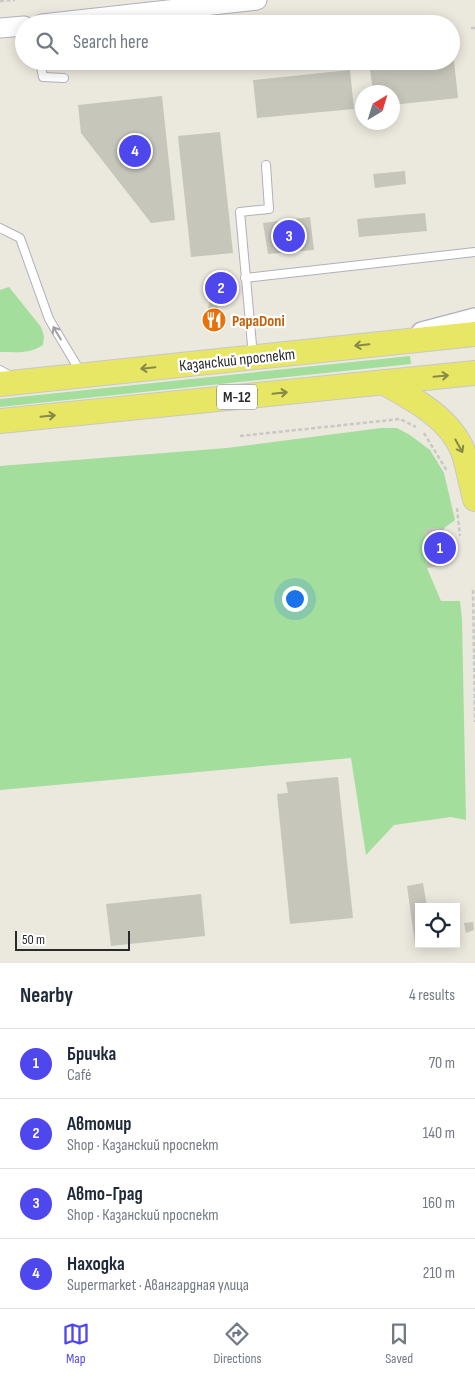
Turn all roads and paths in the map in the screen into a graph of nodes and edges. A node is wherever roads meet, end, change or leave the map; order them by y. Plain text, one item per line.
1 (15, 0) edge
2 (257, 0) edge
3 (0, 2) edge
4 (106, 15) edge
5 (15, 27) edge
6 (0, 28) edge
7 (42, 70) edge
8 (64, 78) dead end
9 (266, 165) dead end
10 (0, 228) edge
11 (475, 252) edge
12 (246, 278) junction
13 (475, 319) edge
14 (475, 334) edge
15 (399, 341) junction
16 (253, 357) junction
17 (475, 373) edge
18 (82, 375) junction
19 (7, 379) edge
20 (383, 382) junction
21 (0, 422) edge
22 (240, 436) dead end
23 (448, 473) dead end
24 (466, 503) edge
25 (460, 536) dead end
26 (473, 590) dead end
27 (475, 722) edge

1 - 3 path
2 - 4 street
5 - 6 street
7 - 8 lane
9 - 12 lane
18 -> 10 lane
11 - 12 lane
12 - 16 lane
13 - 15 main road
14 - 15 main road, Казанский проспект / М-12
15 -> 16 main road, Казанский проспект / М-12
16 -> 18 main road, Казанский проспект / М-12
20 -> 17 main road, М-12
18 - 19 main road, Казанский проспект / М-12
21 -> 20 main road, М-12
20 -> 24 main road
22 - 23 path
24 - 25 path
26 - 27 path

